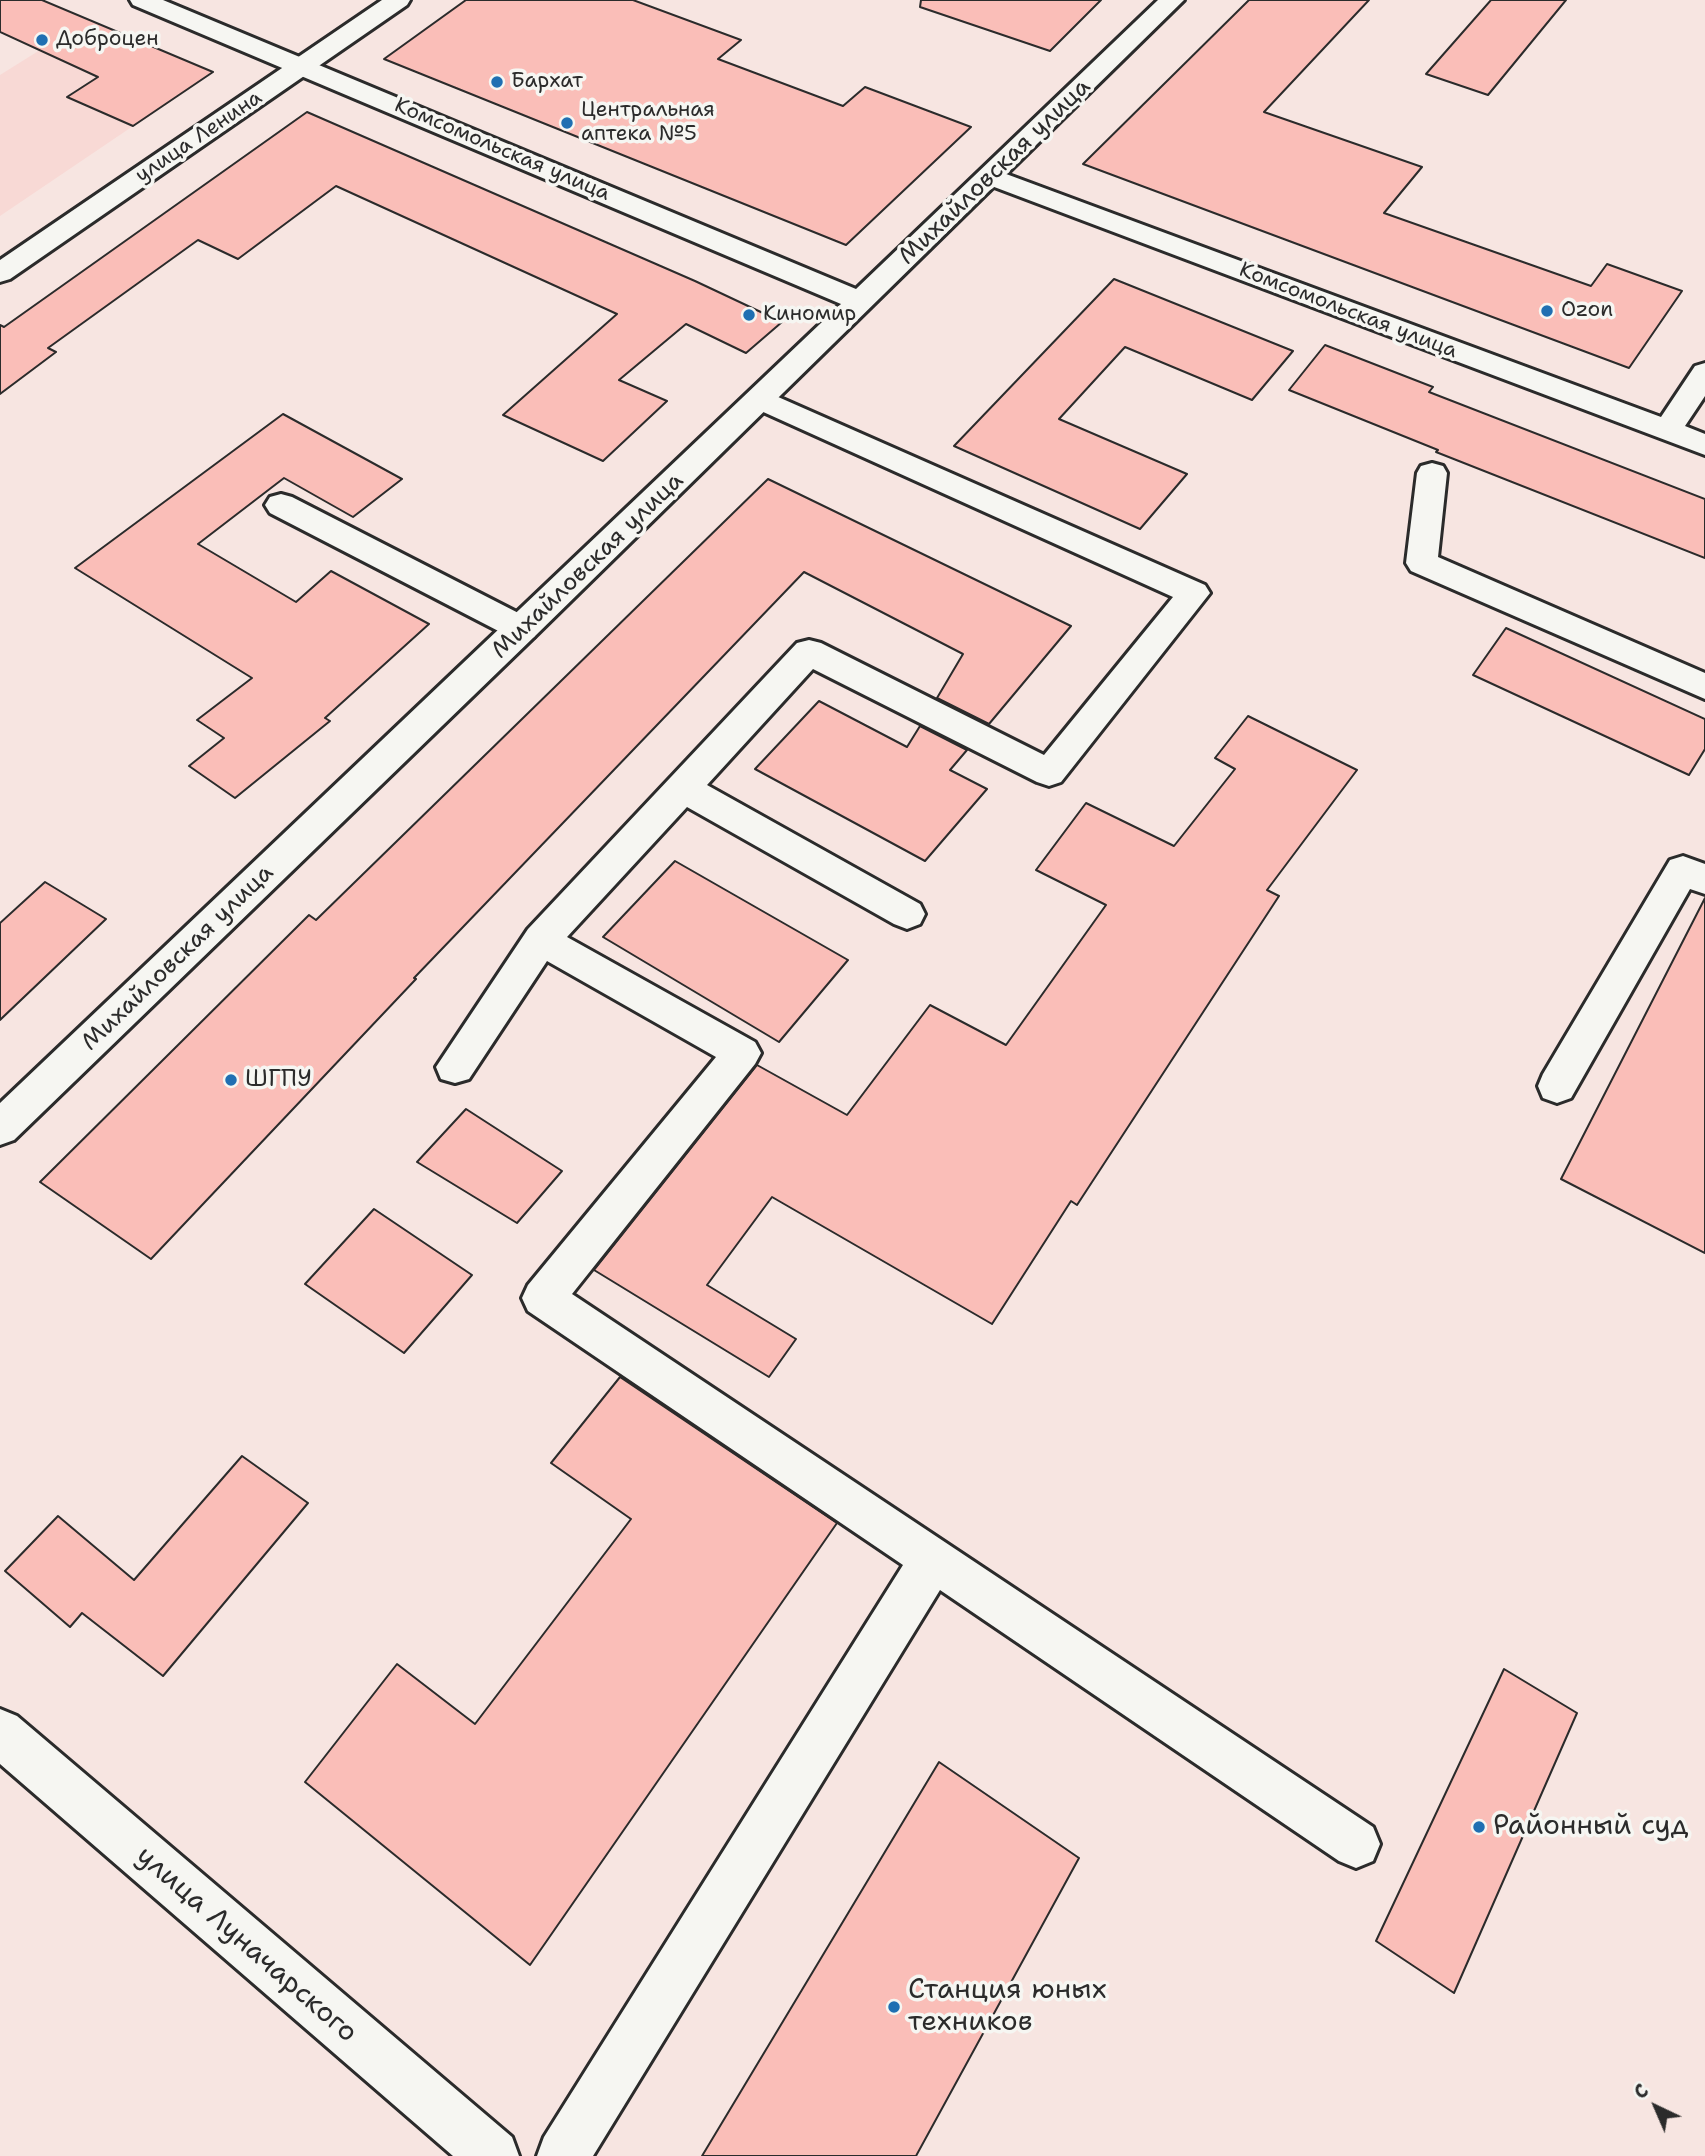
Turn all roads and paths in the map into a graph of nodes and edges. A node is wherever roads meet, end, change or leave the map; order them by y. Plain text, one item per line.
1 (142, 0) edge
2 (398, 0) edge
3 (1172, 0) edge
4 (302, 66) junction
5 (990, 176) junction
6 (0, 273) edge
7 (861, 302) junction
8 (1705, 373) edge
9 (760, 400) junction
10 (1667, 431) junction
11 (1705, 445) edge
12 (1432, 473) dead end
13 (281, 505) dead end
14 (522, 629) junction
15 (1705, 687) edge
16 (683, 788) junction
17 (1694, 875) edge
18 (907, 915) dead end
19 (541, 940) junction
20 (455, 1067) dead end
21 (1557, 1086) dead end
22 (0, 1128) edge
23 (933, 1559) junction
24 (0, 1733) edge
25 (1356, 1844) dead end
26 (493, 2156) edge
27 (563, 2156) edge

1 - 4 main road, Комсомольская улица
2 - 4 main road, улица Ленина
3 - 5 main road, Михайловская улица
4 - 6 main road, улица Ленина
4 - 7 main road, Комсомольская улица
5 - 7 main road, Михайловская улица
5 - 10 main road, Комсомольская улица
7 - 9 main road, Михайловская улица
8 - 10 main road
9 - 14 main road, Михайловская улица
9 - 16 main road
10 - 11 main road, Комсомольская улица
12 - 15 main road
13 - 14 main road
14 - 22 main road, Михайловская улица
16 - 18 main road
16 - 19 main road
17 - 21 main road
19 - 20 main road
19 - 23 main road
23 - 25 main road
23 - 27 main road
24 - 26 main road, улица Луначарского

